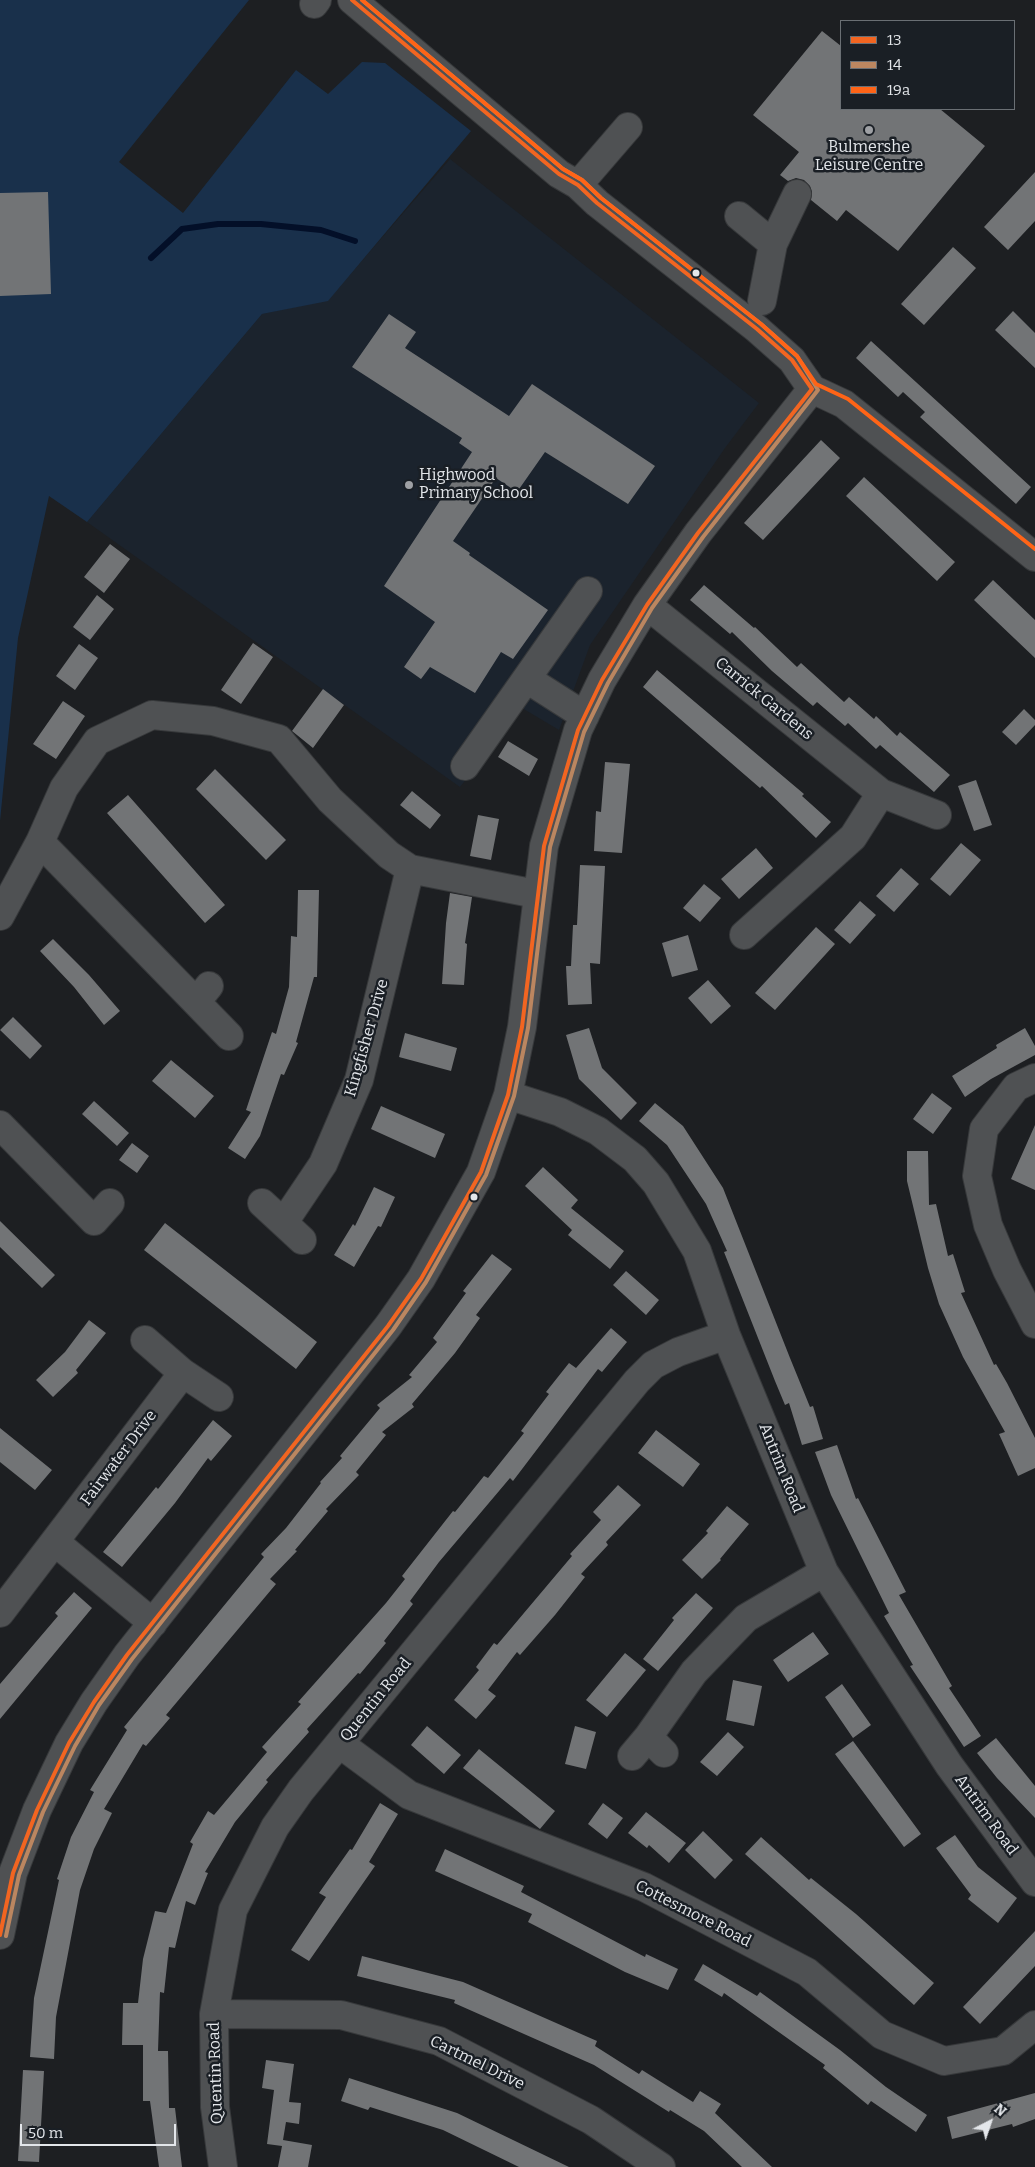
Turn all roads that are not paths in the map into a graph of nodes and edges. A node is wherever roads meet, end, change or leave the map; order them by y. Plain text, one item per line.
1 (352, 0) edge
2 (628, 127) dead end
3 (578, 185) junction
4 (797, 194) dead end
5 (739, 216) dead end
6 (773, 244) junction
7 (762, 301) dead end
8 (812, 389) junction
9 (1035, 557) edge
10 (588, 591) dead end
11 (646, 605) junction
12 (527, 678) junction
13 (585, 716) junction
14 (465, 766) dead end
15 (881, 793) junction
16 (937, 815) dead end
17 (40, 842) junction
18 (410, 869) junction
19 (536, 894) junction
20 (0, 916) edge
21 (744, 935) dead end
22 (229, 1036) dead end
23 (1035, 1078) edge
24 (508, 1094) junction
25 (0, 1125) edge
26 (262, 1203) dead end
27 (95, 1221) dead end
28 (1035, 1324) edge
29 (726, 1335) junction
30 (145, 1340) dead end
31 (183, 1373) junction
32 (219, 1397) dead end
33 (55, 1542) junction
34 (824, 1572) junction
35 (0, 1613) edge
36 (153, 1623) junction
37 (340, 1744) junction
38 (648, 1749) dead end
39 (1035, 1882) edge
40 (0, 1935) edge
41 (214, 2014) junction
42 (1035, 2025) edge
43 (223, 2167) edge
44 (661, 2167) edge

1 - 3 street
2 - 3 street
3 - 8 street
4 - 6 street
5 - 6 street
6 - 7 street
8 - 9 street
8 - 11 street
10 - 12 street
11 - 13 street
11 - 15 street, Carrick Gardens
12 - 13 street
12 - 14 street
13 - 19 street
15 - 16 street, Carrick Gardens
15 - 21 street
17 - 18 street
17 - 20 street
17 - 22 street
18 - 19 street
18 - 26 street, Kingfisher Drive
19 - 24 street
23 - 28 street
24 - 29 street, Antrim Road
24 - 36 street
25 - 27 street
29 - 34 street, Antrim Road
29 - 37 street, Quentin Road
30 - 31 street
31 - 32 street
31 - 33 street, Fairwater Drive
33 - 35 street, Fairwater Drive
33 - 36 street
34 - 38 street
34 - 39 street, Antrim Road
36 - 40 street
37 - 41 street, Quentin Road
37 - 42 street, Cottesmore Road
41 - 43 street, Quentin Road
41 - 44 street, Cartmel Drive

